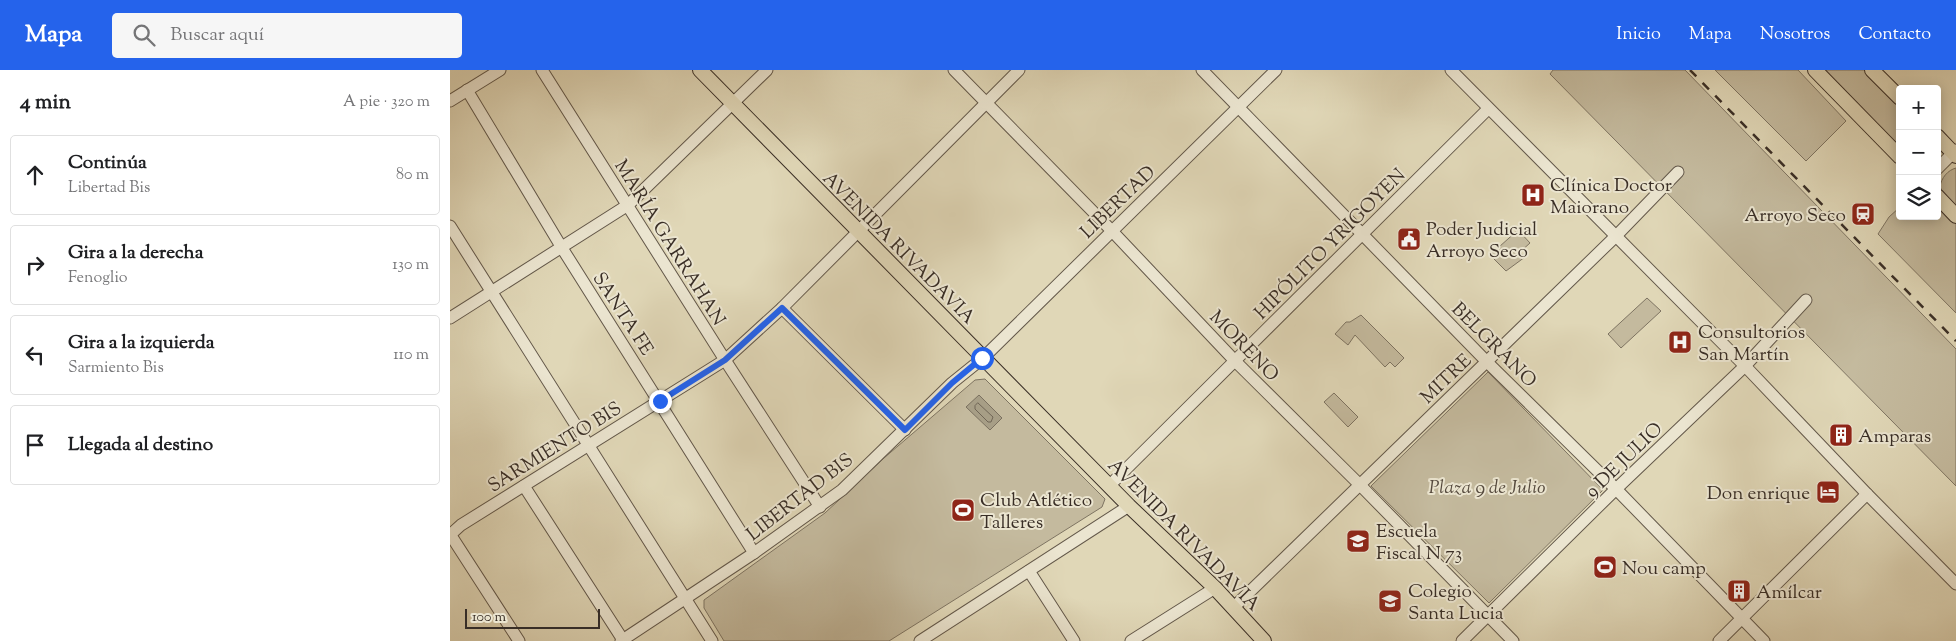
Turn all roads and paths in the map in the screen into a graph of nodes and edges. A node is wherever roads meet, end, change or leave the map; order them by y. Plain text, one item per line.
1 (500, 70) edge
2 (542, 70) edge
3 (700, 70) edge
4 (768, 70) edge
5 (954, 70) edge
6 (1019, 70) edge
7 (1202, 70) edge
8 (1276, 70) edge
9 (1815, 70) edge
10 (1872, 70) edge
11 (1457, 72) edge
12 (467, 90) junction
13 (1896, 94) edge
14 (450, 101) edge
15 (986, 102) junction
16 (733, 104) junction
17 (1238, 107) junction
18 (1488, 109) junction
19 (1941, 140) edge
20 (1955, 153) edge
21 (1896, 154) edge
22 (1941, 165) edge
23 (1678, 172) dead end
24 (1941, 200) edge
25 (628, 205) junction
26 (1956, 216) edge
27 (450, 226) edge
28 (857, 231) junction
29 (1112, 231) junction
30 (1364, 234) junction
31 (1616, 236) junction
32 (562, 248) junction
33 (492, 292) junction
34 (1806, 300) dead end
35 (782, 308) junction
36 (450, 318) edge
37 (982, 358) junction
38 (725, 360) junction
39 (1235, 361) junction
40 (1487, 362) junction
41 (1745, 366) junction
42 (660, 401) junction
43 (905, 430) junction
44 (589, 445) junction
45 (1360, 485) junction
46 (524, 486) junction
47 (1109, 486) junction
48 (1616, 489) junction
49 (1867, 494) junction
50 (1129, 506) junction
51 (820, 507) junction
52 (450, 534) edge
53 (754, 554) junction
54 (1029, 571) junction
55 (1956, 584) edge
56 (1215, 588) junction
57 (686, 600) junction
58 (1233, 608) junction
59 (1488, 615) junction
60 (1742, 619) junction
61 (622, 640) edge
62 (519, 641) edge
63 (712, 641) edge
64 (920, 641) edge
65 (1074, 641) edge
66 (1131, 641) edge
67 (1264, 641) edge
68 (1462, 641) edge
69 (1513, 641) edge
70 (1719, 641) edge
71 (1764, 641) edge

1 - 12 street
2 - 25 street, MARÍA GARRAHAN
3 - 16 main road, AVENIDA RIVADAVIA
4 - 16 street
5 - 15 street, MORENO
6 - 15 street, SARMIENTO BIS
7 - 17 street, BELGRANO
8 - 17 street, LIBERTAD
9 - 21 main road
10 - 13 main road
11 - 18 street
12 - 14 street
12 - 32 street, SANTA FE
15 - 28 street, SARMIENTO BIS
15 - 29 street, MORENO
16 - 25 street
16 - 28 main road, AVENIDA RIVADAVIA
17 - 29 street, LIBERTAD
17 - 30 street, BELGRANO
18 - 30 street, HIPÓLITO YRIGOYEN
18 - 31 street
19 - 20 main road
20 - 22 street
23 - 31 street, MITRE
24 - 26 main road
25 - 32 street
25 - 38 street, MARÍA GARRAHAN
27 - 33 street
28 - 35 street, SARMIENTO BIS
28 - 37 main road, AVENIDA RIVADAVIA
29 - 37 street, LIBERTAD
29 - 39 street, MORENO
30 - 39 street, HIPÓLITO YRIGOYEN
30 - 40 street, BELGRANO
31 - 40 street, MITRE
31 - 41 street
32 - 33 street
32 - 42 street, SANTA FE
33 - 36 street
33 - 44 street
34 - 41 street, 9 DE JULIO
35 - 38 street, SARMIENTO BIS
35 - 43 street
37 - 43 street, LIBERTAD BIS
37 - 47 main road, AVENIDA RIVADAVIA
38 - 42 street, SARMIENTO BIS
38 - 51 street, MARÍA GARRAHAN
39 - 45 street, MORENO
39 - 47 street, HIPÓLITO YRIGOYEN
40 - 45 street, MITRE
40 - 48 street, BELGRANO
41 - 48 street, 9 DE JULIO
41 - 49 street
42 - 44 street, SARMIENTO BIS
42 - 53 street, SANTA FE
43 - 51 street, LIBERTAD BIS
44 - 46 street, SARMIENTO BIS
44 - 57 street
45 - 58 street, MITRE
45 - 59 street, MORENO
46 - 52 street, SARMIENTO BIS
46 - 61 street
47 - 50 main road, AVENIDA RIVADAVIA
48 - 59 street, 9 DE JULIO
48 - 60 street, BELGRANO
49 - 55 street
49 - 60 street
50 - 54 street
50 - 56 main road, AVENIDA RIVADAVIA
51 - 53 street, LIBERTAD BIS
52 - 62 street
53 - 57 street, LIBERTAD BIS
54 - 64 street
54 - 65 street
56 - 58 main road, AVENIDA RIVADAVIA
56 - 66 street
57 - 61 street, LIBERTAD BIS
57 - 63 street
58 - 67 main road, AVENIDA RIVADAVIA
59 - 68 street, 9 DE JULIO
59 - 69 street, MORENO
60 - 70 street
60 - 71 street, BELGRANO

